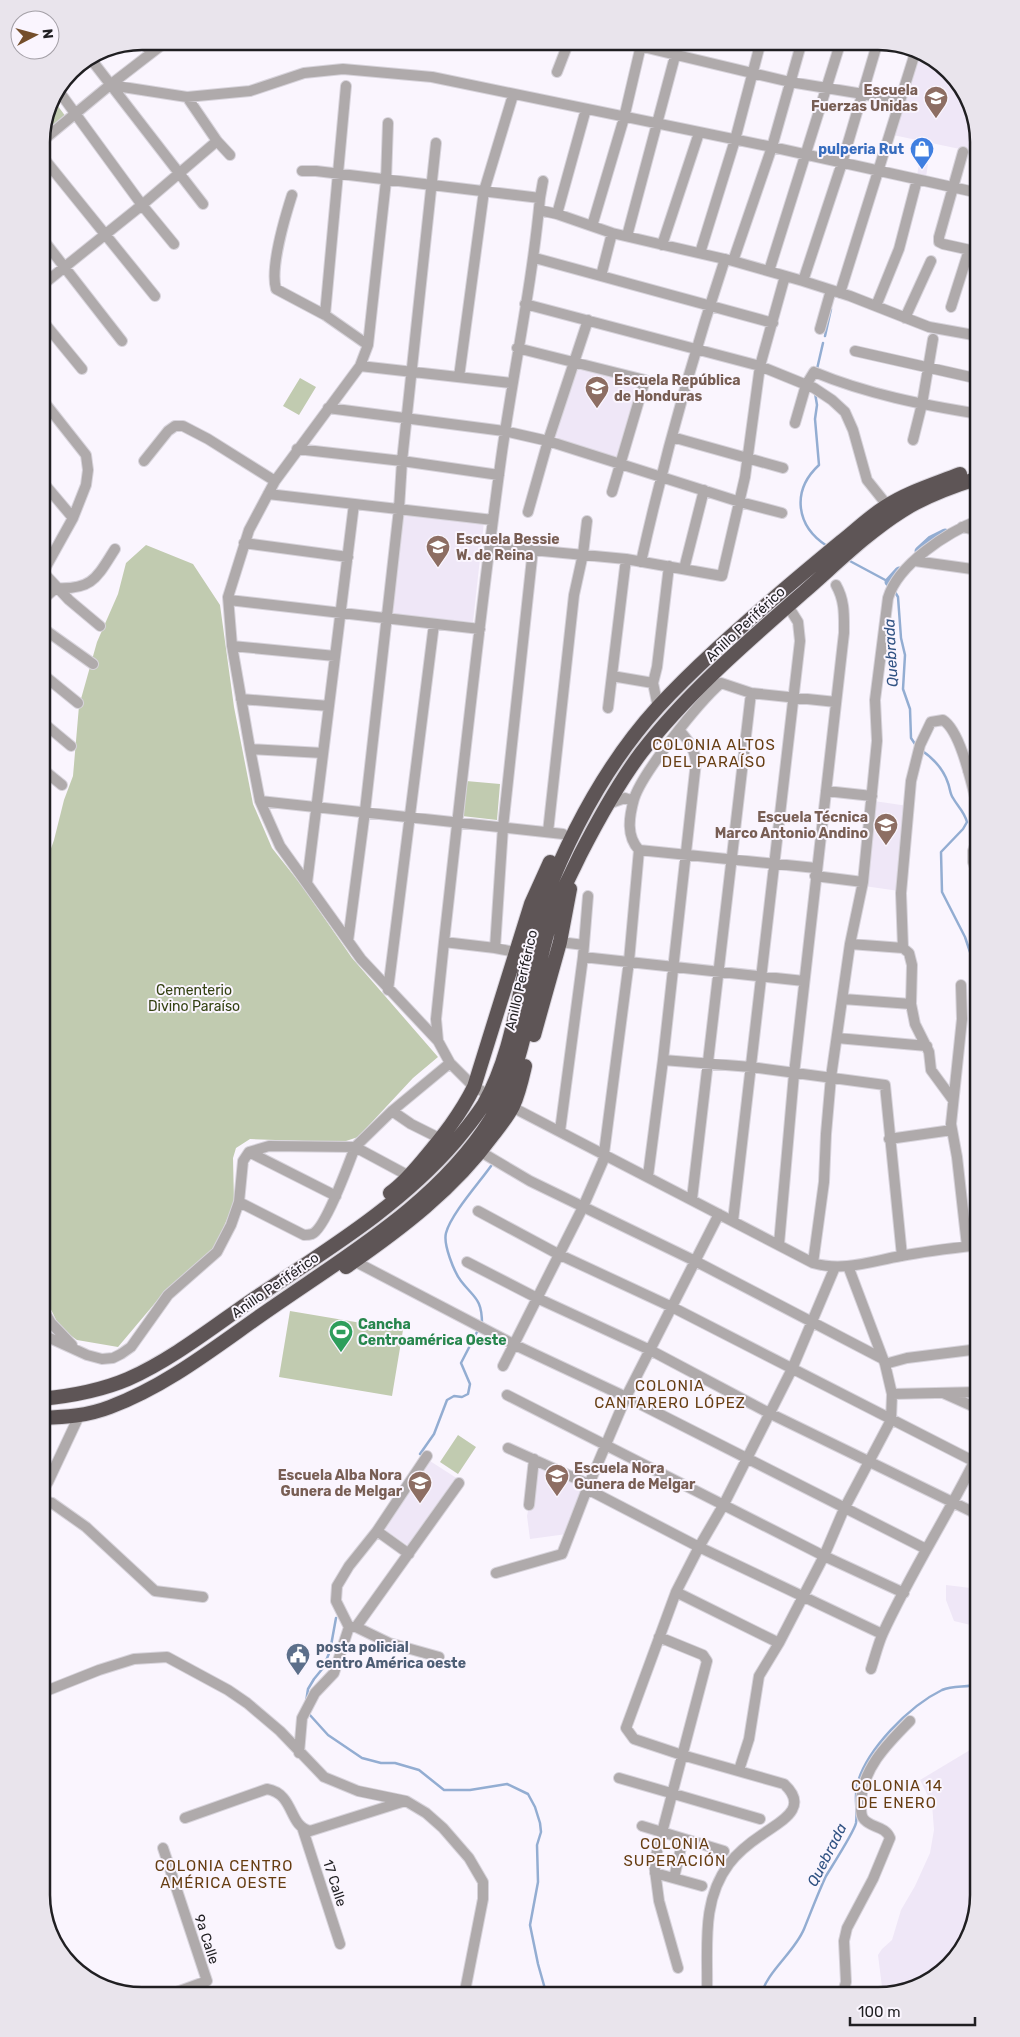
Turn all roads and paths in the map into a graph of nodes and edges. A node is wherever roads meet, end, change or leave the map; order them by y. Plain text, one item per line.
1 (148, 50) edge
2 (154, 50) edge
3 (566, 50) edge
4 (640, 50) edge
5 (658, 50) edge
6 (759, 50) edge
7 (800, 50) edge
8 (839, 50) edge
9 (876, 50) edge
10 (150, 53) junction
11 (675, 56) junction
12 (914, 57) edge
13 (94, 63) edge
14 (557, 72) dead end
15 (752, 72) junction
16 (790, 82) junction
17 (110, 84) junction
18 (346, 86) dead end
19 (827, 88) junction
20 (863, 94) junction
21 (513, 95) junction
22 (62, 96) edge
23 (187, 97) junction
24 (900, 103) junction
25 (586, 109) junction
26 (76, 114) junction
27 (624, 118) junction
28 (388, 123) dead end
29 (658, 124) junction
30 (698, 133) junction
31 (50, 135) edge
32 (735, 140) junction
33 (217, 141) junction
34 (436, 143) dead end
35 (772, 147) junction
36 (964, 152) dead end
37 (230, 155) dead end
38 (807, 155) junction
39 (842, 163) junction
40 (50, 165) edge
41 (302, 171) dead end
42 (878, 172) junction
43 (179, 174) junction
44 (338, 174) junction
45 (543, 180) dead end
46 (917, 180) junction
47 (386, 181) junction
48 (432, 186) junction
49 (953, 188) junction
50 (484, 191) junction
51 (970, 191) edge
52 (292, 195) dead end
53 (540, 198) junction
54 (204, 204) dead end
55 (142, 205) junction
56 (539, 210) junction
57 (557, 214) junction
58 (592, 226) junction
59 (612, 233) junction
60 (105, 236) junction
61 (627, 236) junction
62 (174, 244) dead end
63 (662, 245) junction
64 (50, 247) edge
65 (970, 250) edge
66 (700, 253) junction
67 (534, 258) junction
68 (729, 260) junction
69 (930, 261) dead end
70 (970, 261) edge
71 (65, 267) junction
72 (769, 271) junction
73 (601, 276) junction
74 (785, 276) junction
75 (50, 279) edge
76 (803, 281) junction
77 (836, 291) junction
78 (155, 296) dead end
79 (525, 304) junction
80 (709, 306) junction
81 (876, 306) junction
82 (951, 307) dead end
83 (325, 315) junction
84 (905, 318) junction
85 (588, 320) junction
86 (773, 322) junction
87 (820, 329) dead end
88 (50, 330) edge
89 (970, 334) edge
90 (933, 339) dead end
91 (122, 341) dead end
92 (368, 345) junction
93 (517, 348) junction
94 (697, 349) junction
95 (855, 351) dead end
96 (574, 363) junction
97 (360, 366) junction
98 (760, 366) junction
99 (928, 368) junction
100 (82, 370) dead end
101 (412, 372) junction
102 (460, 377) junction
103 (970, 377) edge
104 (511, 383) junction
105 (806, 385) junction
106 (922, 404) junction
107 (328, 408) junction
108 (50, 410) edge
109 (970, 412) edge
110 (407, 418) junction
111 (795, 423) dead end
112 (504, 431) junction
113 (672, 437) junction
114 (913, 440) dead end
115 (548, 441) junction
116 (297, 449) junction
117 (748, 457) junction
118 (144, 461) dead end
119 (402, 461) junction
120 (620, 465) junction
121 (783, 468) dead end
122 (970, 472) edge
123 (498, 475) junction
124 (660, 477) junction
125 (275, 481) junction
126 (970, 481) edge
127 (704, 490) junction
128 (50, 491) edge
129 (612, 492) dead end
130 (268, 494) junction
131 (740, 502) junction
132 (354, 504) junction
133 (887, 506) junction
134 (399, 509) junction
135 (528, 512) dead end
136 (782, 513) dead end
137 (73, 518) junction
138 (493, 520) junction
139 (587, 521) dead end
140 (970, 524) edge
141 (962, 527) junction
142 (970, 529) edge
143 (244, 543) junction
144 (490, 546) junction
145 (115, 549) dead end
146 (533, 549) junction
147 (583, 554) junction
148 (50, 557) edge
149 (348, 557) junction
150 (626, 559) junction
151 (915, 561) junction
152 (641, 562) junction
153 (669, 566) junction
154 (684, 569) junction
155 (970, 569) edge
156 (50, 581) edge
157 (836, 585) dead end
158 (56, 588) junction
159 (50, 593) edge
160 (229, 600) junction
161 (788, 606) junction
162 (341, 613) junction
163 (387, 618) junction
164 (434, 624) junction
165 (100, 626) dead end
166 (480, 629) junction
167 (50, 633) edge
168 (232, 646) junction
169 (335, 656) junction
170 (93, 664) dead end
171 (612, 676) junction
172 (50, 680) edge
173 (653, 683) junction
174 (751, 693) junction
175 (794, 696) junction
176 (241, 699) junction
177 (836, 702) junction
178 (78, 703) dead end
179 (329, 706) junction
180 (658, 707) junction
181 (608, 708) dead end
182 (50, 728) edge
183 (679, 730) junction
184 (71, 746) dead end
185 (250, 749) junction
186 (323, 753) junction
187 (968, 771) joint
188 (50, 775) edge
189 (970, 779) edge
190 (62, 785) dead end
191 (826, 791) junction
192 (872, 796) junction
193 (260, 801) junction
194 (633, 801) junction
195 (588, 804) junction
196 (608, 804) junction
197 (316, 806) junction
198 (365, 811) junction
199 (410, 818) junction
200 (458, 822) junction
201 (503, 827) junction
202 (548, 832) junction
203 (563, 834) junction
204 (639, 850) junction
205 (685, 854) junction
206 (730, 859) junction
207 (774, 865) junction
208 (574, 869) junction
209 (816, 872) junction
210 (862, 882) junction
211 (307, 883) junction
212 (588, 896) dead end
213 (348, 941) junction
214 (444, 942) junction
215 (560, 942) junction
216 (850, 944) junction
217 (584, 945) junction
218 (495, 948) junction
219 (903, 948) junction
220 (516, 952) junction
221 (583, 957) junction
222 (629, 961) junction
223 (674, 966) junction
224 (719, 970) junction
225 (761, 975) junction
226 (804, 981) junction
227 (961, 985) dead end
228 (388, 990) junction
229 (843, 999) junction
230 (911, 1004) junction
231 (837, 1038) junction
232 (438, 1041) junction
233 (927, 1046) junction
234 (663, 1060) junction
235 (450, 1063) junction
236 (708, 1064) junction
237 (751, 1067) junction
238 (794, 1074) junction
239 (831, 1078) junction
240 (479, 1089) junction
241 (954, 1100) junction
242 (511, 1106) junction
243 (392, 1111) junction
244 (952, 1130) junction
245 (560, 1131) junction
246 (441, 1139) junction
247 (889, 1139) junction
248 (355, 1148) junction
249 (249, 1152) junction
250 (481, 1152) junction
251 (604, 1153) junction
252 (409, 1176) junction
253 (648, 1176) junction
254 (336, 1196) junction
255 (692, 1199) junction
256 (239, 1202) junction
257 (583, 1207) junction
258 (478, 1211) dead end
259 (719, 1214) junction
260 (733, 1221) junction
261 (779, 1244) junction
262 (967, 1246) junction
263 (970, 1246) edge
264 (558, 1254) junction
265 (902, 1256) junction
266 (354, 1261) junction
267 (695, 1261) junction
268 (468, 1262) dead end
269 (813, 1263) junction
270 (848, 1266) junction
271 (835, 1267) junction
272 (280, 1282) junction
273 (294, 1292) junction
274 (537, 1298) junction
275 (672, 1307) junction
276 (50, 1321) edge
277 (813, 1322) junction
278 (50, 1338) edge
279 (515, 1345) junction
280 (76, 1350) junction
281 (650, 1350) junction
282 (970, 1350) edge
283 (884, 1361) junction
284 (503, 1366) dead end
285 (792, 1369) junction
286 (939, 1392) junction
287 (970, 1392) edge
288 (892, 1394) junction
289 (507, 1395) dead end
290 (50, 1398) edge
291 (626, 1398) junction
292 (970, 1405) edge
293 (770, 1413) junction
294 (79, 1416) junction
295 (50, 1418) edge
296 (891, 1420) junction
297 (605, 1445) junction
298 (508, 1448) dead end
299 (427, 1456) dead end
300 (534, 1459) junction
301 (746, 1459) junction
302 (970, 1460) edge
303 (870, 1461) junction
304 (970, 1474) edge
305 (50, 1478) edge
306 (459, 1483) dead end
307 (588, 1487) junction
308 (954, 1502) junction
309 (50, 1503) edge
310 (724, 1504) junction
311 (529, 1505) dead end
312 (844, 1508) junction
313 (970, 1510) edge
314 (377, 1531) junction
315 (698, 1547) junction
316 (926, 1549) junction
317 (409, 1554) junction
318 (824, 1556) junction
319 (496, 1573) dead end
320 (676, 1592) junction
321 (904, 1594) junction
322 (202, 1597) dead end
323 (802, 1597) junction
324 (352, 1627) junction
325 (882, 1634) junction
326 (659, 1637) junction
327 (779, 1642) junction
328 (439, 1658) dead end
329 (871, 1669) dead end
330 (50, 1689) edge
331 (910, 1721) dead end
332 (299, 1753) junction
333 (682, 1755) junction
334 (739, 1770) junction
335 (618, 1778) dead end
336 (672, 1793) junction
337 (406, 1801) junction
338 (185, 1818) dead end
339 (760, 1819) dead end
340 (642, 1826) dead end
341 (303, 1830) junction
342 (662, 1833) junction
343 (683, 1839) junction
344 (163, 1848) dead end
345 (724, 1851) dead end
346 (655, 1873) junction
347 (674, 1878) junction
348 (702, 1886) dead end
349 (340, 1944) dead end
350 (678, 1968) dead end
351 (191, 1987) edge
352 (466, 1987) edge
353 (706, 1987) edge
354 (845, 1987) edge

1 - 10 street
2 - 10 street
3 - 14 street
4 - 27 street
5 - 11 street
6 - 15 street
7 - 16 street
8 - 19 street
9 - 20 street
10 - 17 street
11 - 15 street
11 - 29 street
12 - 24 street
13 - 17 street
15 - 16 street
15 - 32 street
16 - 19 street
16 - 35 street
17 - 23 street
17 - 26 street
17 - 43 street
18 - 44 street
19 - 20 street
19 - 38 street
20 - 24 street
20 - 39 street
21 - 23 street
21 - 25 street
21 - 50 street
22 - 26 street
23 - 33 street
24 - 42 street
25 - 27 street
25 - 57 street
26 - 31 street
26 - 55 street
27 - 29 street
27 - 58 street
28 - 47 street
29 - 30 street
29 - 61 street
30 - 32 street
30 - 63 street
32 - 35 street
32 - 66 street
33 - 37 street
33 - 43 street
34 - 48 street
35 - 38 street
35 - 68 street
36 - 49 street
38 - 39 street
38 - 72 street
39 - 42 street
39 - 76 street
40 - 60 street
41 - 44 street
42 - 46 street
42 - 77 street
43 - 54 street
43 - 55 street
44 - 47 street
44 - 83 street
45 - 53 street
46 - 49 street
46 - 81 street
47 - 48 street
47 - 92 street
48 - 50 street
48 - 101 street
49 - 51 street
49 - 65 street
50 - 53 street
50 - 102 street
52 - 83 street
53 - 56 street
55 - 60 street
55 - 62 street
56 - 57 street
56 - 67 street
57 - 58 street
58 - 59 street
59 - 61 street
59 - 73 street
60 - 71 street
60 - 78 street
61 - 63 street
63 - 66 street
64 - 71 street
66 - 68 street
67 - 73 street
67 - 79 street
68 - 72 street
68 - 80 street
69 - 84 street
70 - 82 street
71 - 75 street
71 - 91 street
72 - 74 street
73 - 80 street
74 - 76 street
74 - 86 street
76 - 77 street
77 - 81 street
77 - 87 street
79 - 85 street
79 - 93 street
80 - 86 street
80 - 94 street
81 - 84 street
83 - 92 street
84 - 89 street
85 - 94 street
85 - 96 street
86 - 98 street
88 - 100 street
90 - 99 street
92 - 97 street
93 - 96 street
93 - 104 street
94 - 98 street
94 - 113 street
95 - 99 street
96 - 115 street
96 - 120 street
97 - 101 street
97 - 107 street
98 - 105 street
98 - 117 street
99 - 103 street
99 - 106 street
101 - 102 street
101 - 110 street
102 - 104 street
104 - 112 street
105 - 106 street
105 - 111 street
105 - 133 street
106 - 109 street
106 - 114 street
107 - 110 street
107 - 116 street
108 - 137 street
110 - 112 street
110 - 119 street
112 - 115 street
112 - 123 street
113 - 117 street
113 - 124 street
115 - 120 street
115 - 135 street
116 - 119 street
116 - 125 street
117 - 121 street
117 - 131 street
118 - 125 street
119 - 123 street
119 - 134 street
120 - 124 street
120 - 129 street
122 - 133 highway, Anillo Periférico
123 - 138 street
124 - 127 street
124 - 152 street
125 - 130 street
126 - 161 highway, Anillo Periférico
127 - 131 street
127 - 154 street
128 - 137 street
130 - 132 street
130 - 143 street
131 - 136 street
131 - 154 street
132 - 134 street
132 - 149 street
133 - 180 highway, Anillo Periférico
134 - 138 street
134 - 163 street
137 - 148 street
138 - 144 street
139 - 147 street
140 - 141 street
141 - 142 street
141 - 151 street
143 - 149 street
143 - 160 street
144 - 146 street
144 - 166 street
145 - 158 street
146 - 147 street
146 - 201 street
147 - 150 street
147 - 202 street
149 - 162 street
150 - 152 street
150 - 171 street
151 - 155 street
151 - 192 street
152 - 153 street
153 - 154 street
153 - 173 street
156 - 158 street
157 - 177 street
158 - 159 street
158 - 165 street
160 - 162 street
160 - 168 street
161 - 175 street
161 - 196 highway, Anillo Periférico
162 - 163 street
162 - 169 street
163 - 164 street
163 - 198 street
164 - 166 street
164 - 199 street
166 - 200 street
167 - 170 street
168 - 169 street
168 - 176 street
169 - 179 street
171 - 173 street
171 - 181 street
172 - 178 street
173 - 180 street
174 - 175 street
174 - 183 street
174 - 206 street
175 - 177 street
175 - 207 street
176 - 179 street
176 - 185 street
177 - 191 street
179 - 186 street
180 - 195 highway, Anillo Periférico
182 - 184 street
183 - 194 street
183 - 205 street
185 - 186 street
185 - 193 street
186 - 197 street
187 - 189 street
187 - 219 street
188 - 190 street
191 - 192 street
191 - 209 street
192 - 210 street
193 - 197 street
193 - 211 street
194 - 196 street
194 - 204 street
195 - 203 highway
195 - 272 highway, Anillo Periférico
196 - 208 highway, Anillo Periférico
197 - 198 street
197 - 211 street
198 - 199 street
198 - 213 street
199 - 200 street
199 - 228 street
200 - 201 street
200 - 214 street
201 - 202 street
201 - 218 street
202 - 203 street
203 - 220 highway
204 - 205 street
204 - 222 street
205 - 206 street
205 - 223 street
206 - 207 street
206 - 224 street
207 - 209 street
207 - 225 street
208 - 215 highway
208 - 273 highway, Anillo Periférico
209 - 210 street
209 - 226 street
210 - 216 street
211 - 213 street
212 - 217 street
213 - 228 street
214 - 218 street
214 - 232 street
215 - 217 street
215 - 242 highway
216 - 219 street
216 - 229 street
217 - 221 street
218 - 220 street
219 - 230 street
220 - 240 highway
221 - 222 street
221 - 245 street
222 - 223 street
222 - 251 street
223 - 224 street
223 - 234 street
224 - 225 street
224 - 236 street
225 - 226 street
225 - 237 street
226 - 238 street
227 - 241 street
228 - 232 street
229 - 230 street
229 - 231 street
230 - 233 street
231 - 233 street
231 - 239 street
232 - 235 street
233 - 241 street
234 - 236 street
234 - 253 street
235 - 240 street
235 - 243 street
236 - 237 street
236 - 255 street
237 - 238 street
237 - 260 street
238 - 239 street
238 - 261 street
239 - 247 street
239 - 269 street
240 - 246 highway
241 - 244 street
242 - 245 street
242 - 250 highway
243 - 246 street
243 - 248 street
244 - 247 street
244 - 262 street
245 - 251 street
246 - 252 highway
247 - 265 street
248 - 249 street
248 - 252 street
248 - 254 street
249 - 254 street
249 - 256 street
250 - 257 street
250 - 266 highway
251 - 253 street
251 - 257 street
252 - 272 highway
253 - 255 street
254 - 256 street
255 - 259 street
256 - 280 street
257 - 264 street
257 - 267 street
258 - 264 street
259 - 260 street
259 - 267 street
260 - 261 street
261 - 269 street
262 - 263 street
262 - 265 street
264 - 274 street
264 - 275 street
265 - 270 street
266 - 273 highway
266 - 279 street
267 - 275 street
267 - 277 street
268 - 274 street
269 - 271 street
270 - 271 street
270 - 283 street
271 - 277 street
272 - 290 highway, Anillo Periférico
273 - 294 highway, Anillo Periférico
274 - 279 street
274 - 281 street
275 - 281 street
275 - 285 street
276 - 280 street
277 - 283 street
277 - 285 street
278 - 280 street
279 - 284 street
279 - 291 street
281 - 291 street
281 - 293 street
282 - 283 street
283 - 288 street
285 - 293 street
285 - 296 street
286 - 287 street
286 - 288 street
286 - 292 street
288 - 296 street
289 - 297 street
291 - 297 street
291 - 301 street
293 - 301 street
293 - 303 street
294 - 295 highway, Anillo Periférico
294 - 305 street
296 - 302 street
296 - 303 street
297 - 307 street
297 - 310 street
298 - 300 street
299 - 314 street
300 - 307 street
300 - 311 street
301 - 310 street
301 - 312 street
303 - 308 street
303 - 312 street
304 - 308 street
306 - 317 street
307 - 315 street
307 - 319 street
308 - 313 street
308 - 316 street
309 - 322 street
310 - 315 street
310 - 318 street
312 - 316 street
312 - 318 street
314 - 317 street
314 - 324 street
315 - 320 street
315 - 323 street
316 - 321 street
317 - 324 street
318 - 321 street
318 - 323 street
320 - 326 street
320 - 327 street
321 - 325 street
323 - 325 street
323 - 327 street
324 - 328 street
324 - 332 street
325 - 329 street
326 - 333 street
326 - 333 street
327 - 334 street
330 - 332 street
331 - 354 street
332 - 337 street
333 - 334 street
333 - 336 street
334 - 353 street
335 - 336 street
336 - 339 street
336 - 342 street
337 - 341 street
337 - 352 street
338 - 341 street, 17 Calle
340 - 342 street
341 - 349 street, 17 Calle
342 - 343 street
342 - 346 street
343 - 345 street
343 - 347 street
344 - 351 street, 9a Calle
346 - 347 street
346 - 350 street
347 - 348 street

